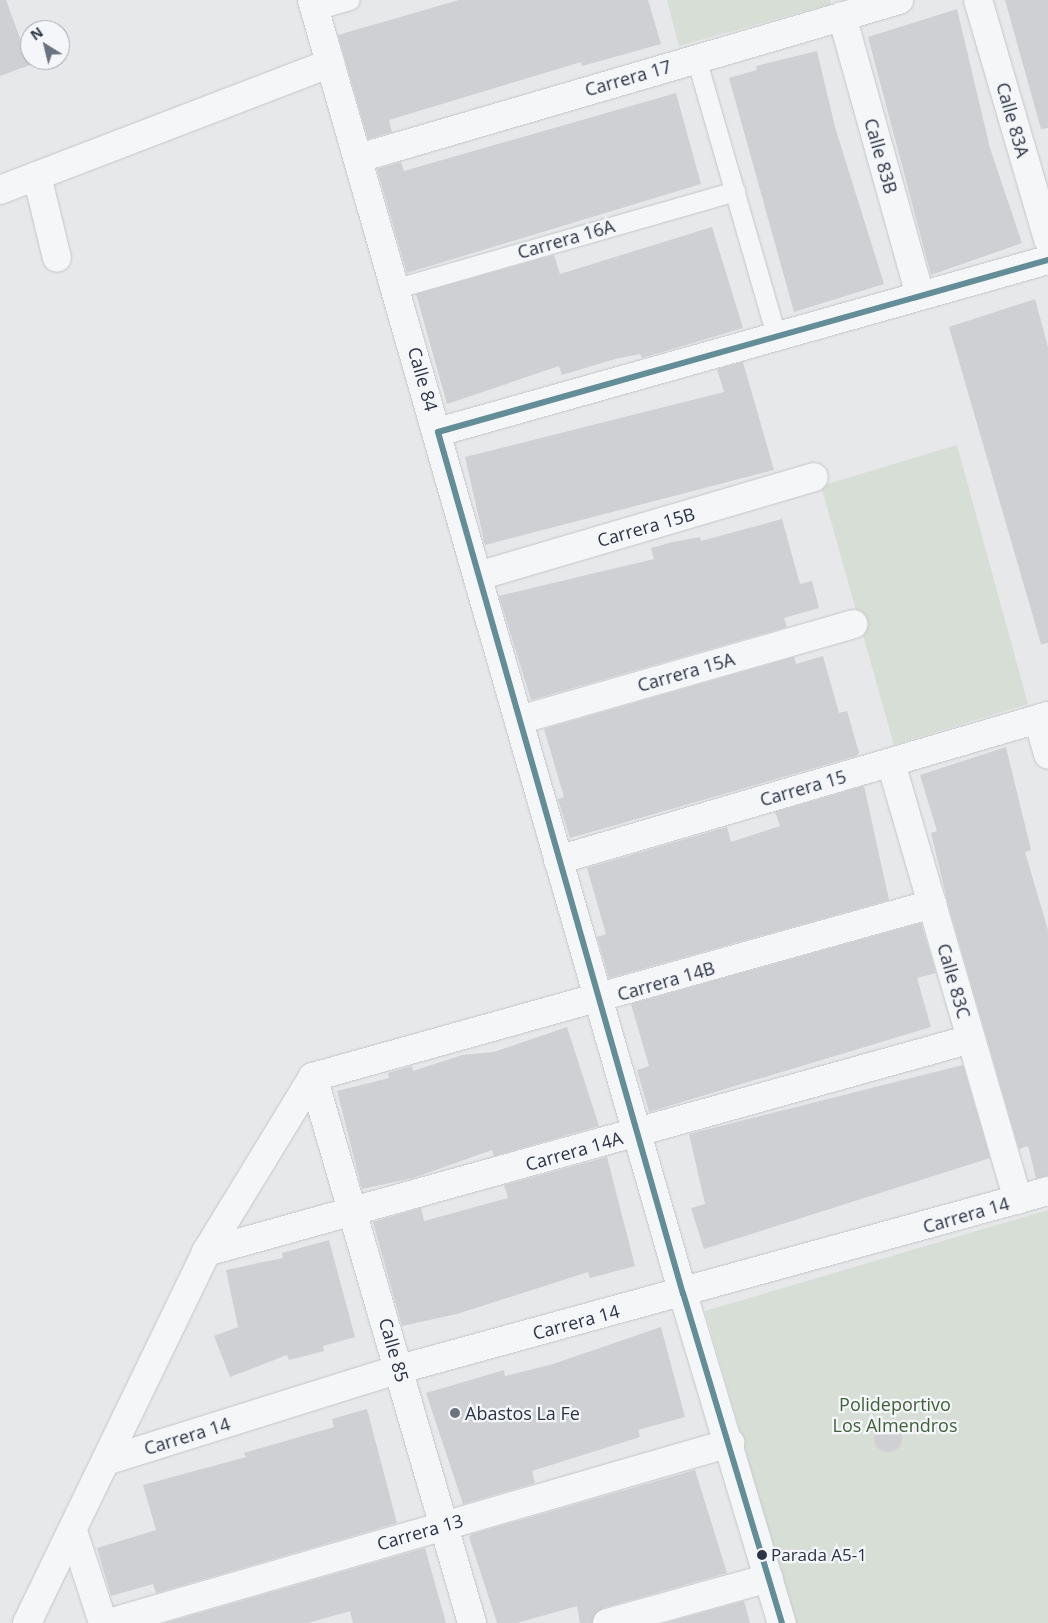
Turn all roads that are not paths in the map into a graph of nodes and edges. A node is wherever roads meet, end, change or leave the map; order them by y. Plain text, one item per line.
1 (350, 0) edge
2 (899, 0) edge
3 (978, 0) edge
4 (314, 5) edge
5 (842, 16) junction
6 (696, 58) junction
7 (330, 63) junction
8 (359, 158) junction
9 (37, 176) junction
10 (0, 190) edge
11 (735, 191) junction
12 (1048, 240) edge
13 (57, 258) dead end
14 (1048, 260) edge
15 (397, 288) junction
16 (920, 295) junction
17 (776, 335) junction
18 (438, 432) junction
19 (814, 477) dead end
20 (478, 576) junction
21 (854, 624) dead end
22 (1043, 718) edge
23 (518, 720) junction
24 (1048, 755) edge
25 (891, 763) junction
26 (558, 860) junction
27 (932, 904) junction
28 (600, 1000) junction
29 (971, 1039) junction
30 (313, 1077) junction
31 (640, 1133) junction
32 (1048, 1191) edge
33 (1018, 1200) junction
34 (355, 1214) junction
35 (206, 1252) junction
36 (683, 1294) junction
37 (400, 1369) junction
38 (730, 1442) junction
39 (106, 1461) junction
40 (446, 1525) junction
41 (73, 1531) junction
42 (769, 1578) junction
43 (27, 1623) edge
44 (103, 1623) edge
45 (109, 1623) edge
46 (472, 1623) edge
47 (608, 1623) edge
48 (782, 1623) edge

1 - 4 lane
2 - 5 street, Carrera 17
3 - 12 street, Calle 83A
4 - 7 street, Calle 84
5 - 6 street, Carrera 17
5 - 16 street, Calle 83B
6 - 8 street, Carrera 17
6 - 11 lane
7 - 8 street, Calle 84
7 - 9 street
8 - 15 street, Calle 84
9 - 10 street
9 - 13 street
11 - 15 lane, Carrera 16A
11 - 17 lane
14 - 16 street
15 - 18 street, Calle 84
16 - 17 street
17 - 18 street
18 - 20 street, Calle 84
19 - 20 street, Carrera 15B
20 - 23 street, Calle 84
21 - 23 street, Carrera 15A
22 - 24 street
22 - 25 street, Carrera 15
23 - 26 street, Calle 84
25 - 26 street, Carrera 15
25 - 27 street, Calle 83C
26 - 28 street, Calle 84
27 - 28 street, Carrera 14B
27 - 29 street, Calle 83C
28 - 30 street, Carrera 14B
28 - 31 street, Calle 84
29 - 31 street, Carrera 14A
29 - 33 street, Calle 83C
30 - 34 street, Calle 85
30 - 35 street
31 - 34 street, Carrera 14A
31 - 36 street, Calle 84
32 - 33 street, Carrera 14
33 - 36 street, Carrera 14
34 - 35 street, Carrera 14A
34 - 37 street, Calle 85
35 - 39 street
36 - 37 street, Carrera 14
36 - 38 street, Calle 84
37 - 39 street, Carrera 14
37 - 40 street, Calle 85
38 - 40 street, Carrera 13
38 - 42 street, Calle 84
39 - 41 street
40 - 45 street, Carrera 13
40 - 46 street, Calle 85
41 - 43 street
41 - 44 street
42 - 47 street
42 - 48 street, Calle 84

